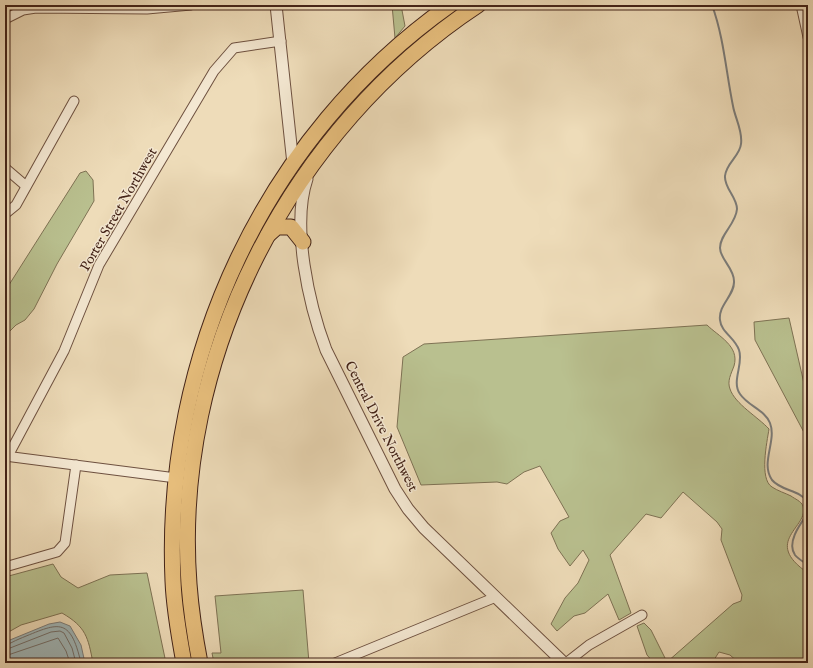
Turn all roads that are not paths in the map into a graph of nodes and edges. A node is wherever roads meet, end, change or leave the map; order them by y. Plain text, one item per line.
1 (191, 5) edge
2 (276, 5) edge
3 (450, 5) edge
4 (478, 5) edge
5 (801, 5) edge
6 (5, 19) edge
7 (808, 37) edge
8 (281, 41) junction
9 (74, 101) dead end
10 (293, 164) junction
11 (311, 167) junction
12 (5, 168) edge
13 (26, 186) junction
14 (5, 214) edge
15 (267, 235) junction
16 (302, 242) junction
17 (246, 276) junction
18 (6, 456) edge
19 (76, 465) junction
20 (177, 473) junction
21 (192, 475) junction
22 (5, 567) edge
23 (496, 597) junction
24 (642, 615) dead end
25 (184, 663) edge
26 (200, 663) edge
27 (335, 663) edge
28 (565, 663) edge

1 - 6 street
2 - 8 street
3 - 10 highway
4 - 11 highway
5 - 7 street
8 - 10 street
8 - 18 street, Porter Street Northwest
9 - 13 street
10 - 17 highway
10 - 20 highway
11 - 15 highway
11 - 16 street, Central Drive Northwest
12 - 13 street
13 - 14 street
15 - 16 highway
15 - 17 highway
16 - 23 street, Central Drive Northwest
17 - 21 highway
18 - 19 street
19 - 20 street
19 - 22 street
20 - 21 highway
20 - 25 highway
21 - 26 highway
23 - 27 street
23 - 28 street, Central Drive Northwest
24 - 28 street

